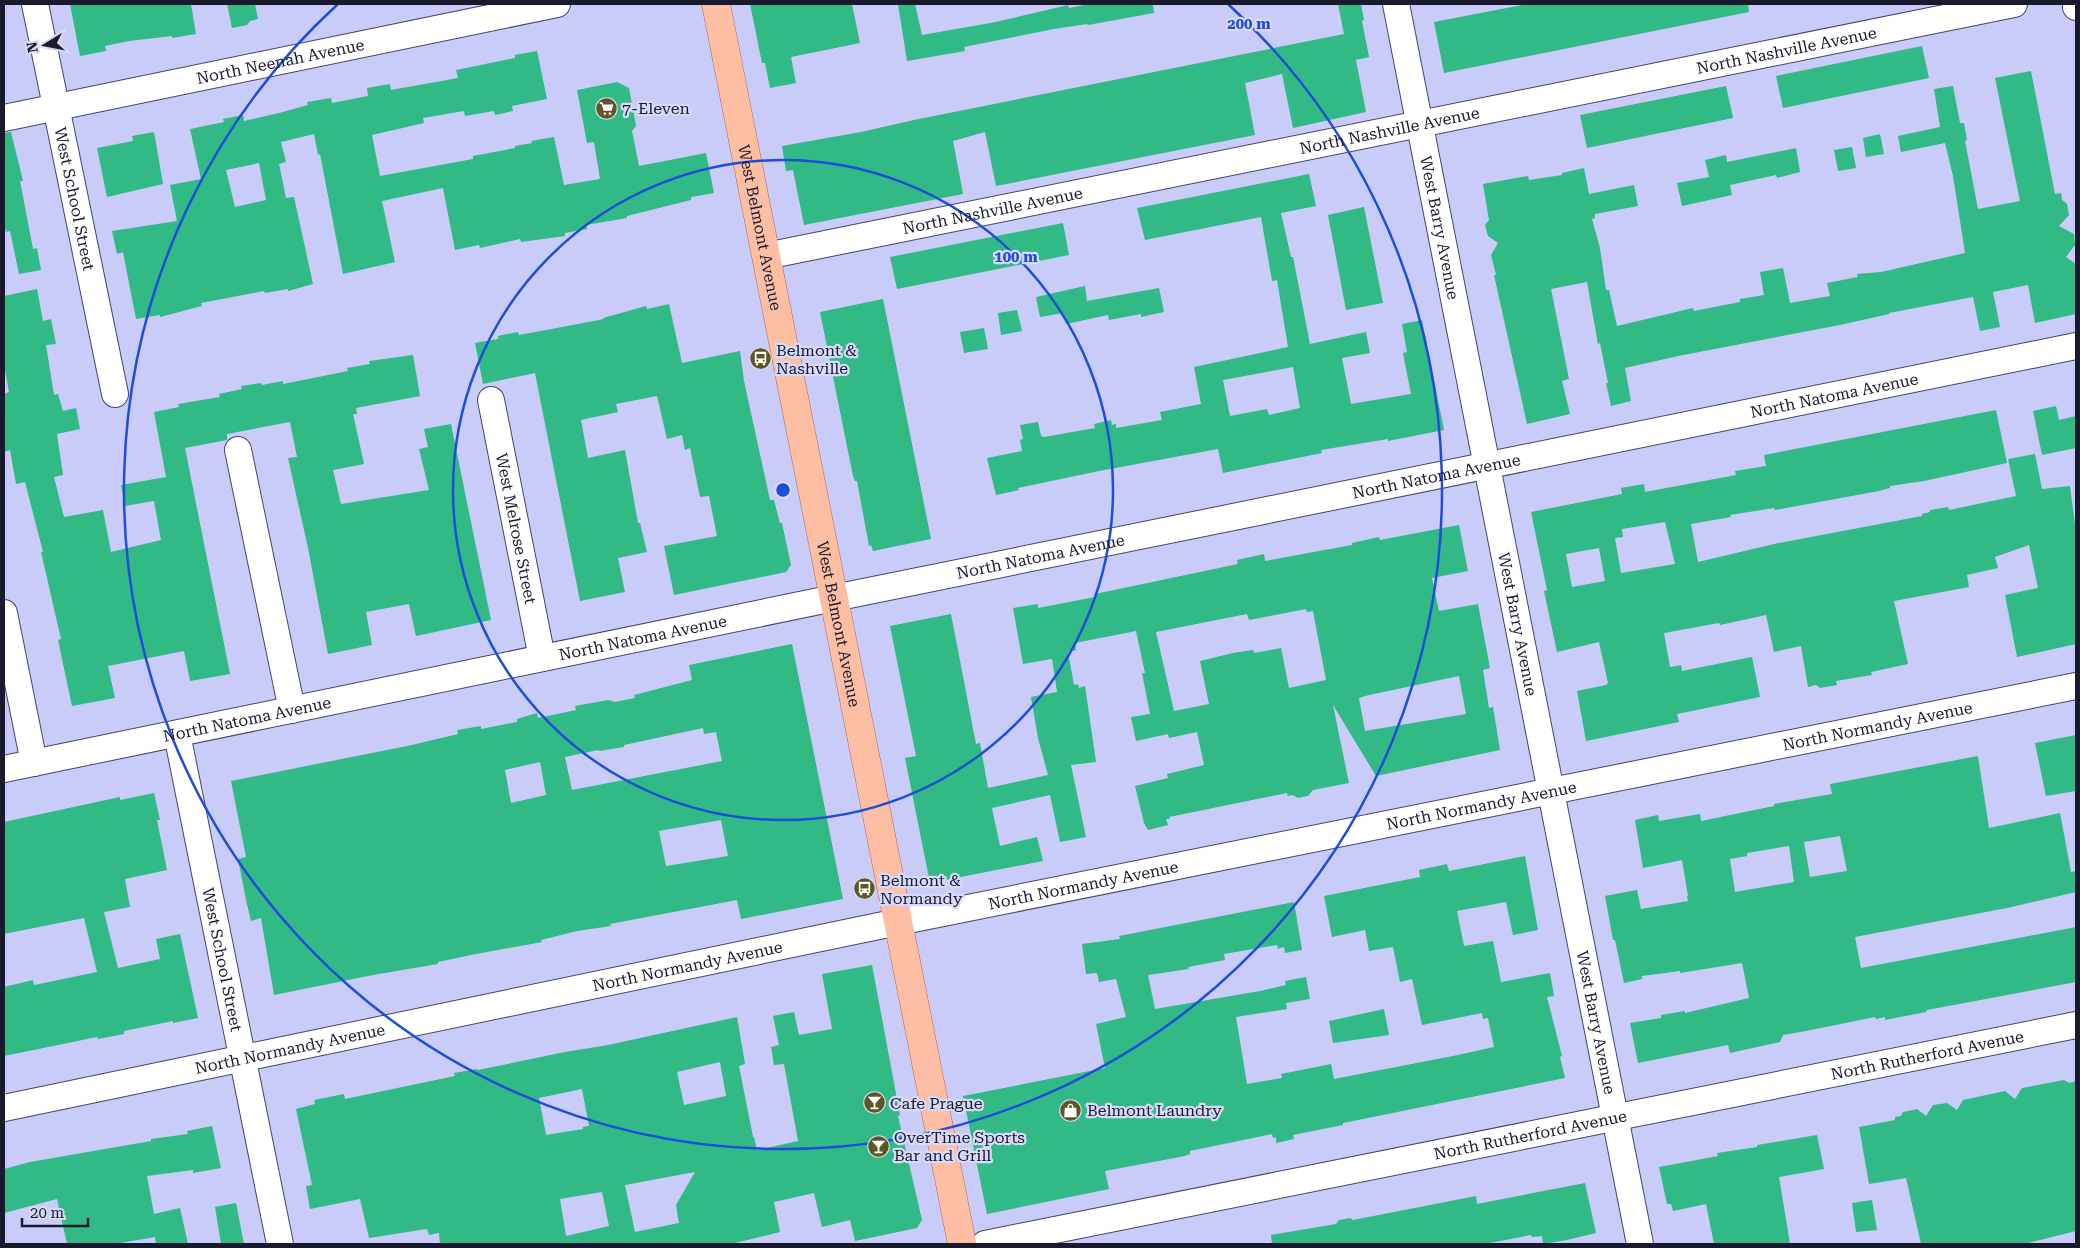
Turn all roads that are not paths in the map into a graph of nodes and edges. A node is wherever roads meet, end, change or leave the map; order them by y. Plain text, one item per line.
1 (35, 4) edge
2 (557, 4) edge
3 (716, 4) edge
4 (1396, 4) edge
5 (2014, 4) edge
6 (2076, 4) edge
7 (2076, 8) edge
8 (56, 107) junction
9 (4, 118) edge
10 (1420, 123) junction
11 (766, 256) junction
12 (2076, 346) edge
13 (115, 394) dead end
14 (491, 400) dead end
15 (238, 450) dead end
16 (1487, 467) junction
17 (834, 598) junction
18 (4, 613) edge
19 (542, 658) junction
20 (2076, 686) edge
21 (292, 710) junction
22 (177, 734) junction
23 (34, 763) junction
24 (4, 770) edge
25 (1550, 792) junction
26 (898, 922) junction
27 (2076, 1026) edge
28 (243, 1059) junction
29 (4, 1108) edge
30 (1615, 1118) junction
31 (280, 1244) edge
32 (962, 1244) edge
33 (985, 1244) edge
34 (1640, 1244) edge

1 - 8 street, West School Street
2 - 8 street, North Neenah Avenue
3 - 11 main road, West Belmont Avenue
4 - 10 street, West Barry Avenue
5 - 10 street, North Nashville Avenue
6 - 7 street
8 - 9 street, North Neenah Avenue
8 - 13 street, West School Street
10 - 11 street, North Nashville Avenue
10 - 16 street, West Barry Avenue
11 - 17 main road, West Belmont Avenue
12 - 16 street, North Natoma Avenue
14 - 19 street, West Melrose Street
15 - 21 street
16 - 17 street, North Natoma Avenue
16 - 25 street, West Barry Avenue
17 - 19 street, North Natoma Avenue
17 - 26 main road, West Belmont Avenue
18 - 23 street
19 - 21 street, North Natoma Avenue
20 - 25 street, North Normandy Avenue
21 - 22 street, North Natoma Avenue
22 - 23 street, North Natoma Avenue
22 - 28 street, West School Street
23 - 24 street, North Natoma Avenue
25 - 26 street, North Normandy Avenue
25 - 30 street, West Barry Avenue
26 - 28 street, North Normandy Avenue
26 - 32 main road, West Belmont Avenue
27 - 30 street, North Rutherford Avenue
28 - 29 street, North Normandy Avenue
28 - 31 street, West School Street
30 - 33 street, North Rutherford Avenue
30 - 34 street, West Barry Avenue

